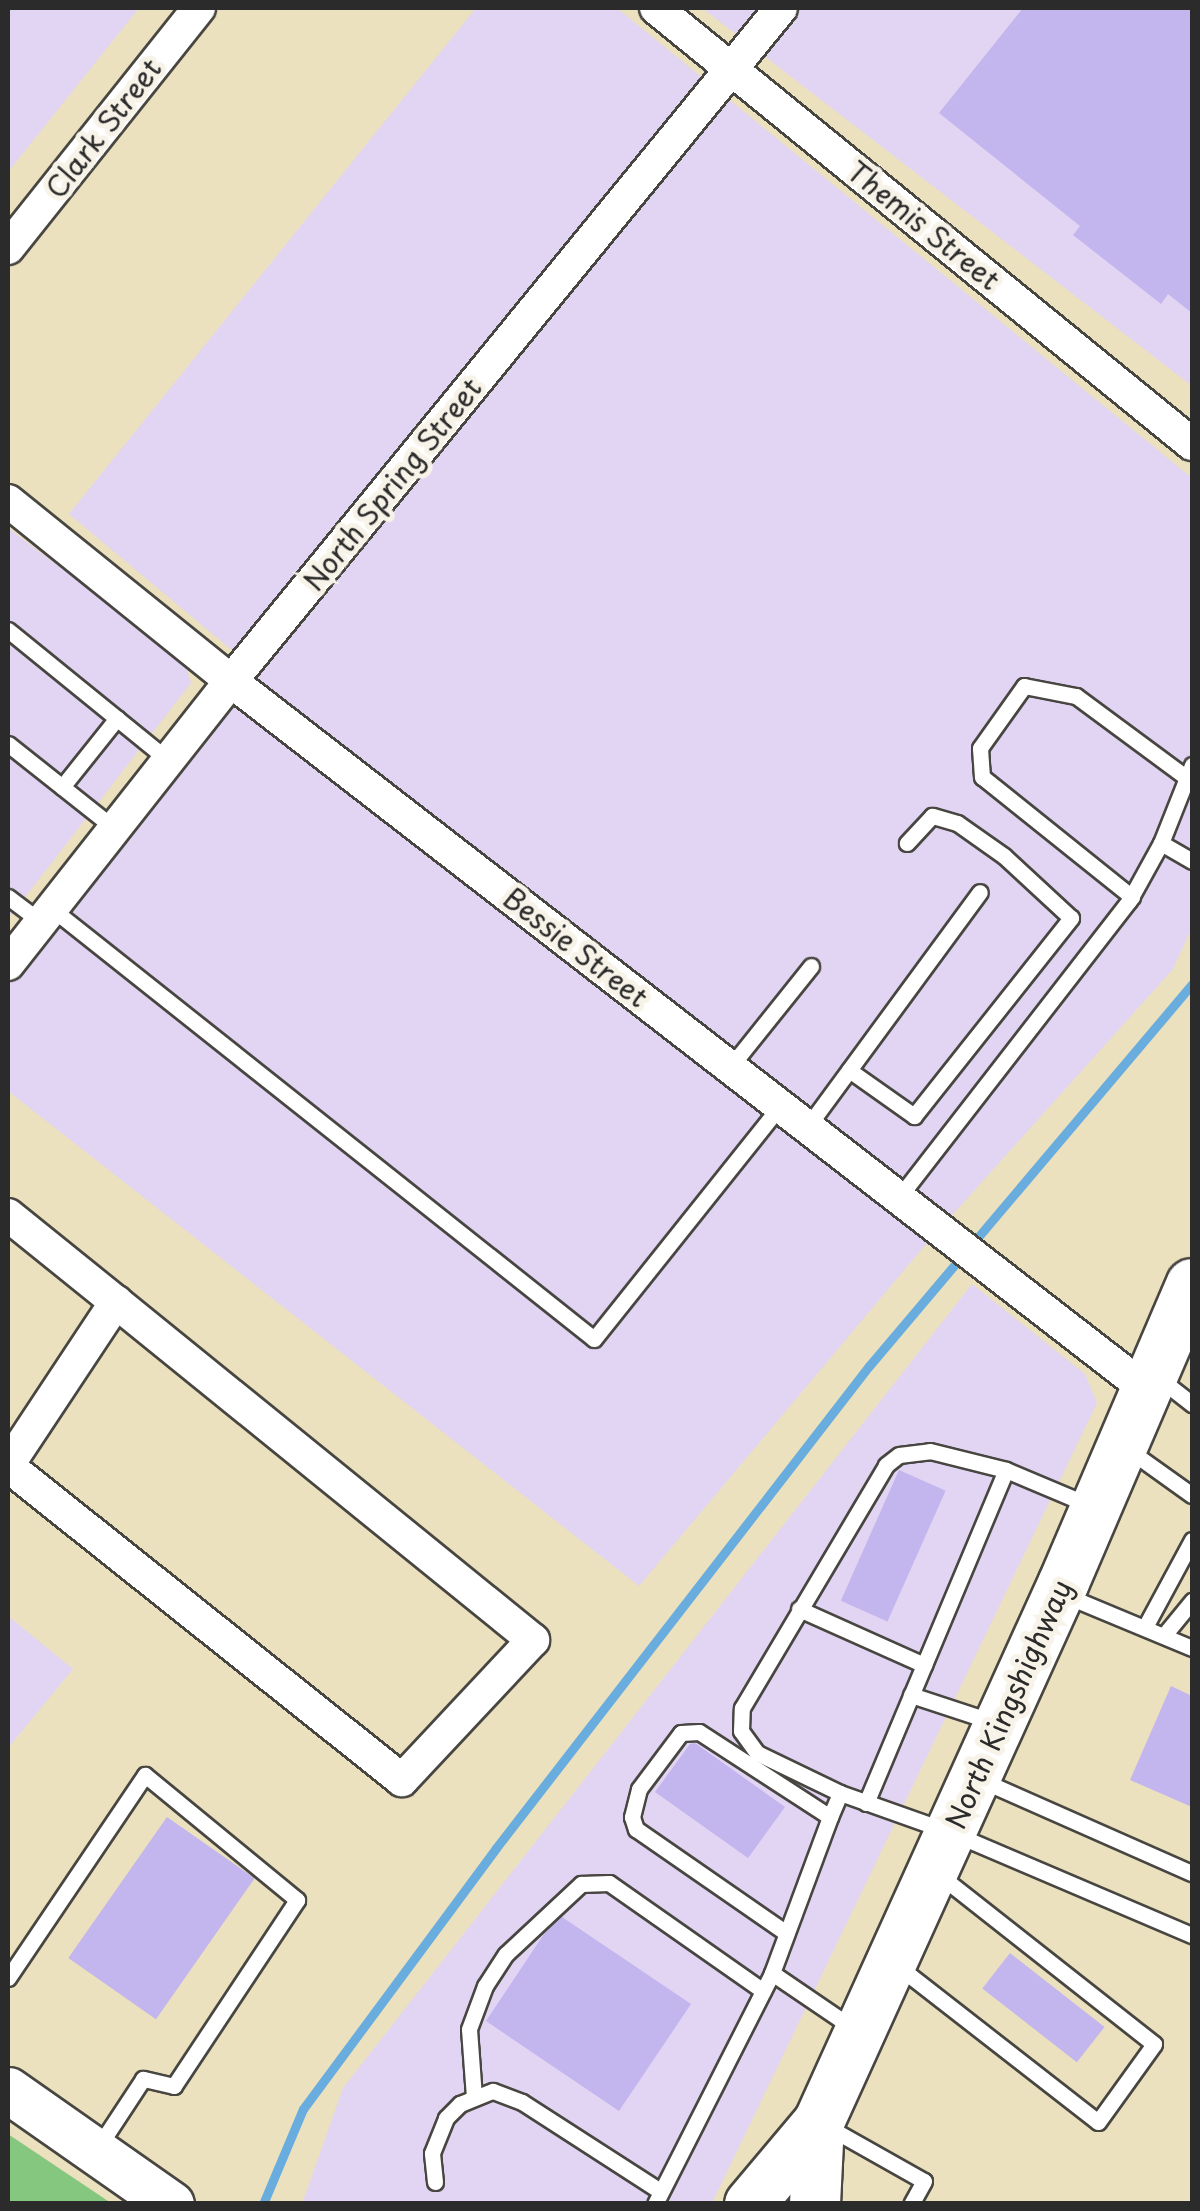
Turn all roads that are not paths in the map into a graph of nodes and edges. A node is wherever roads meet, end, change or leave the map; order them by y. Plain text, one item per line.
1 (199, 8) edge
2 (656, 8) edge
3 (781, 8) edge
4 (733, 69) junction
5 (8, 248) edge
6 (1192, 444) edge
7 (8, 500) edge
8 (8, 630) edge
9 (230, 681) junction
10 (117, 718) junction
11 (8, 744) edge
12 (168, 760) junction
13 (1190, 772) edge
14 (62, 787) junction
15 (114, 828) junction
16 (908, 843) dead end
17 (1161, 844) junction
18 (1192, 860) edge
19 (980, 892) dead end
20 (8, 897) edge
21 (1132, 897) junction
22 (46, 915) junction
23 (8, 964) edge
24 (811, 966) dead end
25 (731, 1066) junction
26 (849, 1070) junction
27 (781, 1104) junction
28 (808, 1126) junction
29 (908, 1202) junction
30 (8, 1215) edge
31 (1192, 1284) edge
32 (116, 1302) junction
33 (1164, 1389) edge
34 (1122, 1446) junction
35 (8, 1466) edge
36 (1006, 1470) junction
37 (1192, 1495) edge
38 (1094, 1508) junction
39 (1192, 1540) edge
40 (1058, 1593) junction
41 (1192, 1602) edge
42 (799, 1609) junction
43 (1145, 1627) junction
44 (1164, 1634) junction
45 (1192, 1648) edge
46 (924, 1664) junction
47 (911, 1695) junction
48 (998, 1724) junction
49 (974, 1777) junction
50 (840, 1793) junction
51 (866, 1802) junction
52 (830, 1816) junction
53 (941, 1851) junction
54 (1192, 1873) edge
55 (785, 1932) junction
56 (1192, 1935) edge
57 (892, 1961) junction
58 (772, 1973) junction
59 (8, 1978) edge
60 (764, 1991) junction
61 (860, 2033) junction
62 (8, 2090) edge
63 (474, 2097) junction
64 (818, 2122) junction
65 (96, 2150) junction
66 (435, 2182) dead end
67 (658, 2197) edge
68 (172, 2204) edge
69 (750, 2204) edge
70 (814, 2204) edge
71 (911, 2204) edge

1 - 5 street, Clark Street
2 - 4 street, Themis Street
3 - 4 street, North Spring Street
4 - 6 street, Themis Street
4 - 9 street, North Spring Street
7 - 9 street, Bessie Street
8 - 10 lane
9 - 12 street, North Spring Street
9 - 25 street, Bessie Street
10 - 12 lane
10 - 14 lane
11 - 14 lane
12 - 15 street, North Spring Street
13 - 17 lane
13 - 21 lane
14 - 15 lane
15 - 22 street, North Spring Street
16 - 26 lane
17 - 18 lane
17 - 21 lane
19 - 26 lane
20 - 22 lane
21 - 29 lane
22 - 23 street, North Spring Street
22 - 27 lane
24 - 25 lane
25 - 27 street, Bessie Street
26 - 28 lane
27 - 28 street, Bessie Street
28 - 29 street, Bessie Street
29 - 33 street, Bessie Street
30 - 32 street
31 - 33 main road, North Kingshighway
32 - 35 street
32 - 35 street
33 - 34 main road, North Kingshighway
34 - 37 lane
34 - 38 main road, North Kingshighway
36 - 38 lane
36 - 42 lane
36 - 46 lane
38 - 40 main road, North Kingshighway
39 - 43 lane
40 - 43 lane
40 - 48 main road, North Kingshighway
41 - 44 lane
42 - 46 lane
42 - 50 lane
43 - 44 lane
44 - 45 lane
46 - 47 lane
47 - 48 lane
47 - 51 lane
48 - 49 main road, North Kingshighway
49 - 53 main road, North Kingshighway
49 - 54 lane
50 - 51 lane
50 - 52 lane
51 - 53 lane
52 - 55 lane
52 - 55 lane
53 - 56 lane
53 - 57 main road, North Kingshighway
53 - 57 lane
55 - 58 lane
57 - 61 main road, North Kingshighway
58 - 60 lane
58 - 61 lane
59 - 65 lane
60 - 63 lane
60 - 67 lane
61 - 64 main road, North Kingshighway
62 - 65 main road
63 - 66 lane
63 - 67 lane
64 - 69 main road, North Kingshighway
64 - 70 main road, North Kingshighway
64 - 71 lane
65 - 68 main road

